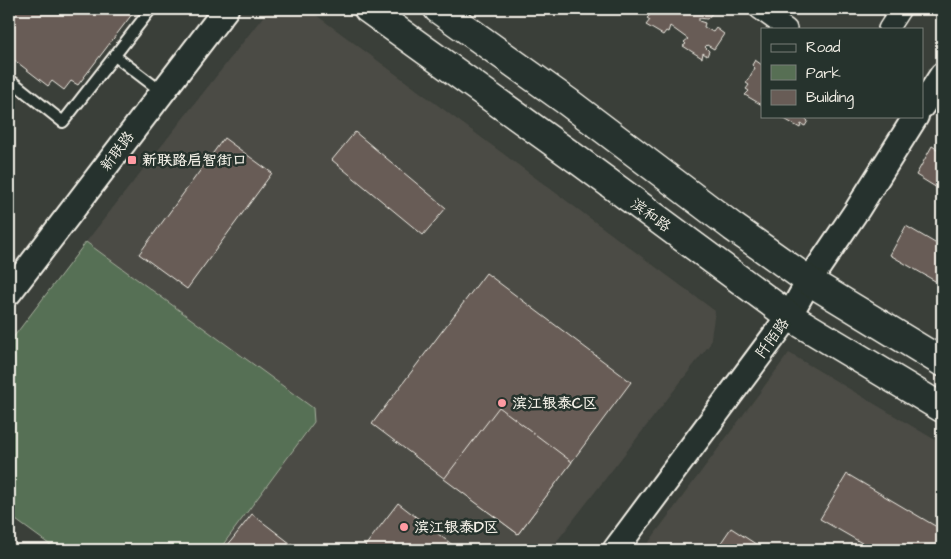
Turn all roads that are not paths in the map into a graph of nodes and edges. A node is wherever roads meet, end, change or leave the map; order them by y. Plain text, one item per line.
1 (151, 9) edge
2 (226, 9) edge
3 (368, 9) edge
4 (438, 9) edge
5 (759, 9) edge
6 (900, 9) edge
7 (786, 28) edge
8 (889, 28) edge
9 (115, 56) junction
10 (942, 75) edge
11 (9, 79) edge
12 (162, 92) junction
13 (924, 103) edge
14 (915, 118) edge
15 (809, 281) junction
16 (9, 293) edge
17 (789, 316) junction
18 (942, 362) edge
19 (942, 408) edge
20 (615, 550) edge

1 - 9 lane
2 - 12 street, 新联路
3 - 17 main road, 滨和路
4 - 15 main road
5 - 7 street
6 - 8 street
9 - 11 lane
9 - 12 lane
10 - 13 street
12 - 16 street, 新联路
14 - 15 street, 阡陌路
15 - 17 street, 阡陌路
15 - 18 main road
17 - 19 main road, 滨和路
17 - 20 street, 阡陌路

